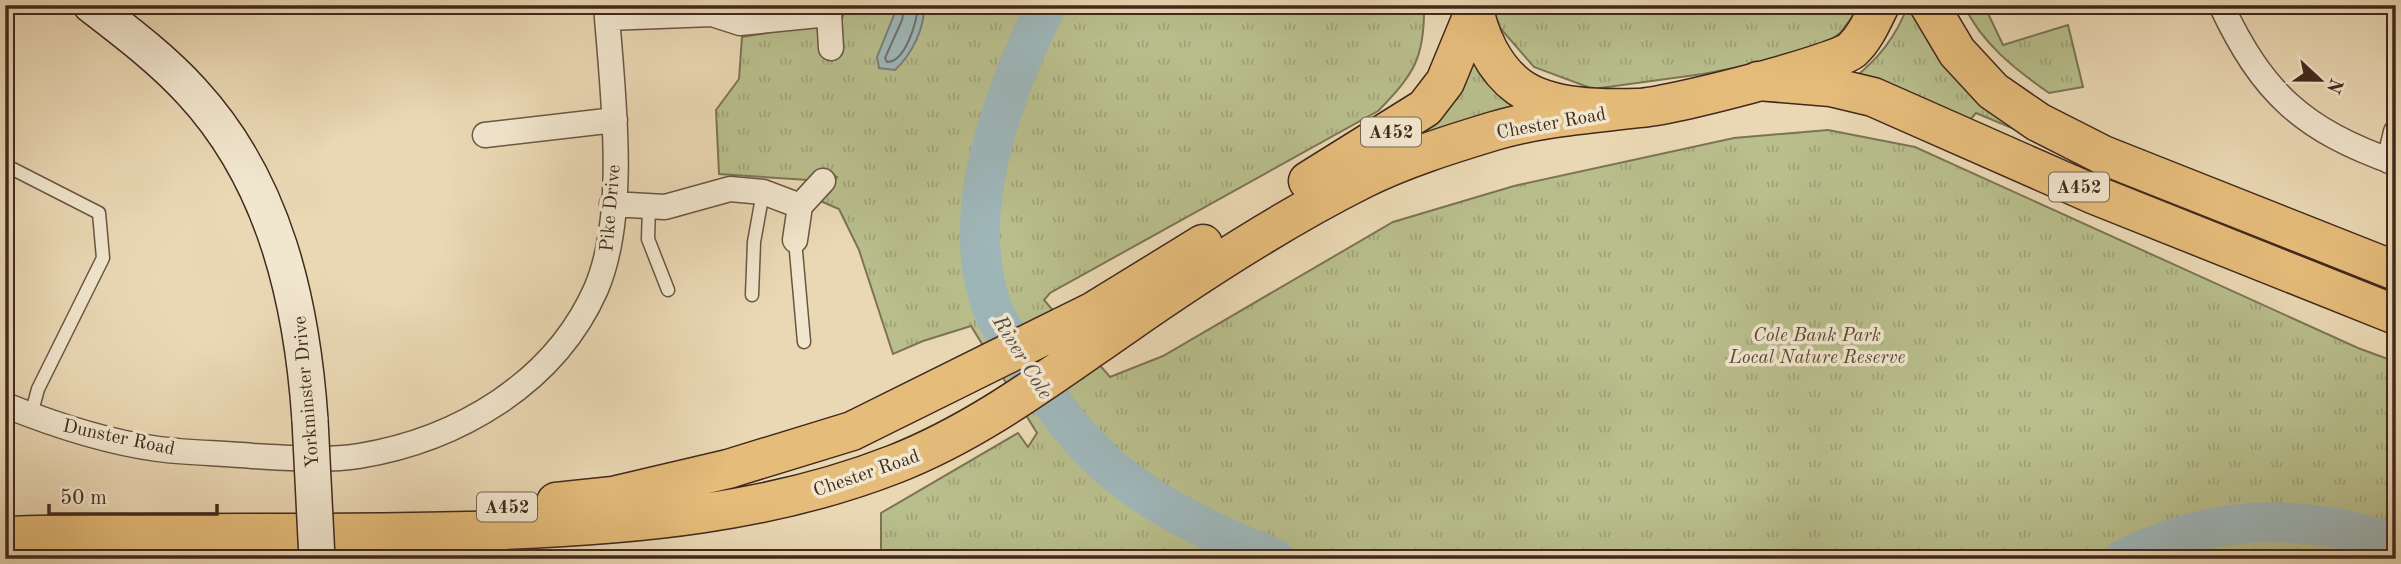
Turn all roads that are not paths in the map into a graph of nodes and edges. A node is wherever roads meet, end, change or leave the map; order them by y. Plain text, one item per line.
1 (91, 5) edge
2 (1880, 5) edge
3 (1929, 5) edge
4 (2044, 5) edge
5 (2059, 5) edge
6 (2221, 5) edge
7 (831, 9) edge
8 (1473, 9) edge
9 (607, 12) edge
10 (831, 48) dead end
11 (1758, 81) junction
12 (1640, 108) junction
13 (615, 120) junction
14 (2396, 132) edge
15 (485, 135) dead end
16 (2393, 162) edge
17 (5, 165) edge
18 (823, 181) dead end
19 (763, 192) junction
20 (612, 204) junction
21 (800, 206) junction
22 (649, 207) junction
23 (795, 240) joint
24 (2396, 271) edge
25 (668, 290) dead end
26 (752, 295) dead end
27 (2396, 315) edge
28 (1102, 323) junction
29 (804, 342) dead end
30 (5, 405) edge
31 (31, 415) junction
32 (278, 457) joint
33 (5, 518) edge
34 (5, 536) edge
35 (317, 559) edge

1 - 35 street, Yorkminster Drive, bridge
2 - 11 highway, A452
3 - 24 highway, A452
4 - 5 lane
6 - 16 street
7 - 9 street
7 - 10 street
8 - 12 highway, A452
8 - 28 highway, Chester Road / A452
9 - 13 street, Pike Drive
11 - 12 highway, A452
11 - 27 highway, A452
12 - 28 highway, Chester Road / A452
13 - 15 street
13 - 20 street, Pike Drive
14 - 16 street
17 - 31 lane
18 - 21 street
19 - 21 street
19 - 22 street
19 - 26 lane
20 - 22 street
20 - 32 street, Pike Drive
21 - 23 street
22 - 25 lane
23 - 29 lane
28 - 33 highway, Chester Road / A452
28 - 34 highway, Chester Road / A452
30 - 31 street, Dunster Road
31 - 32 street, Dunster Road

